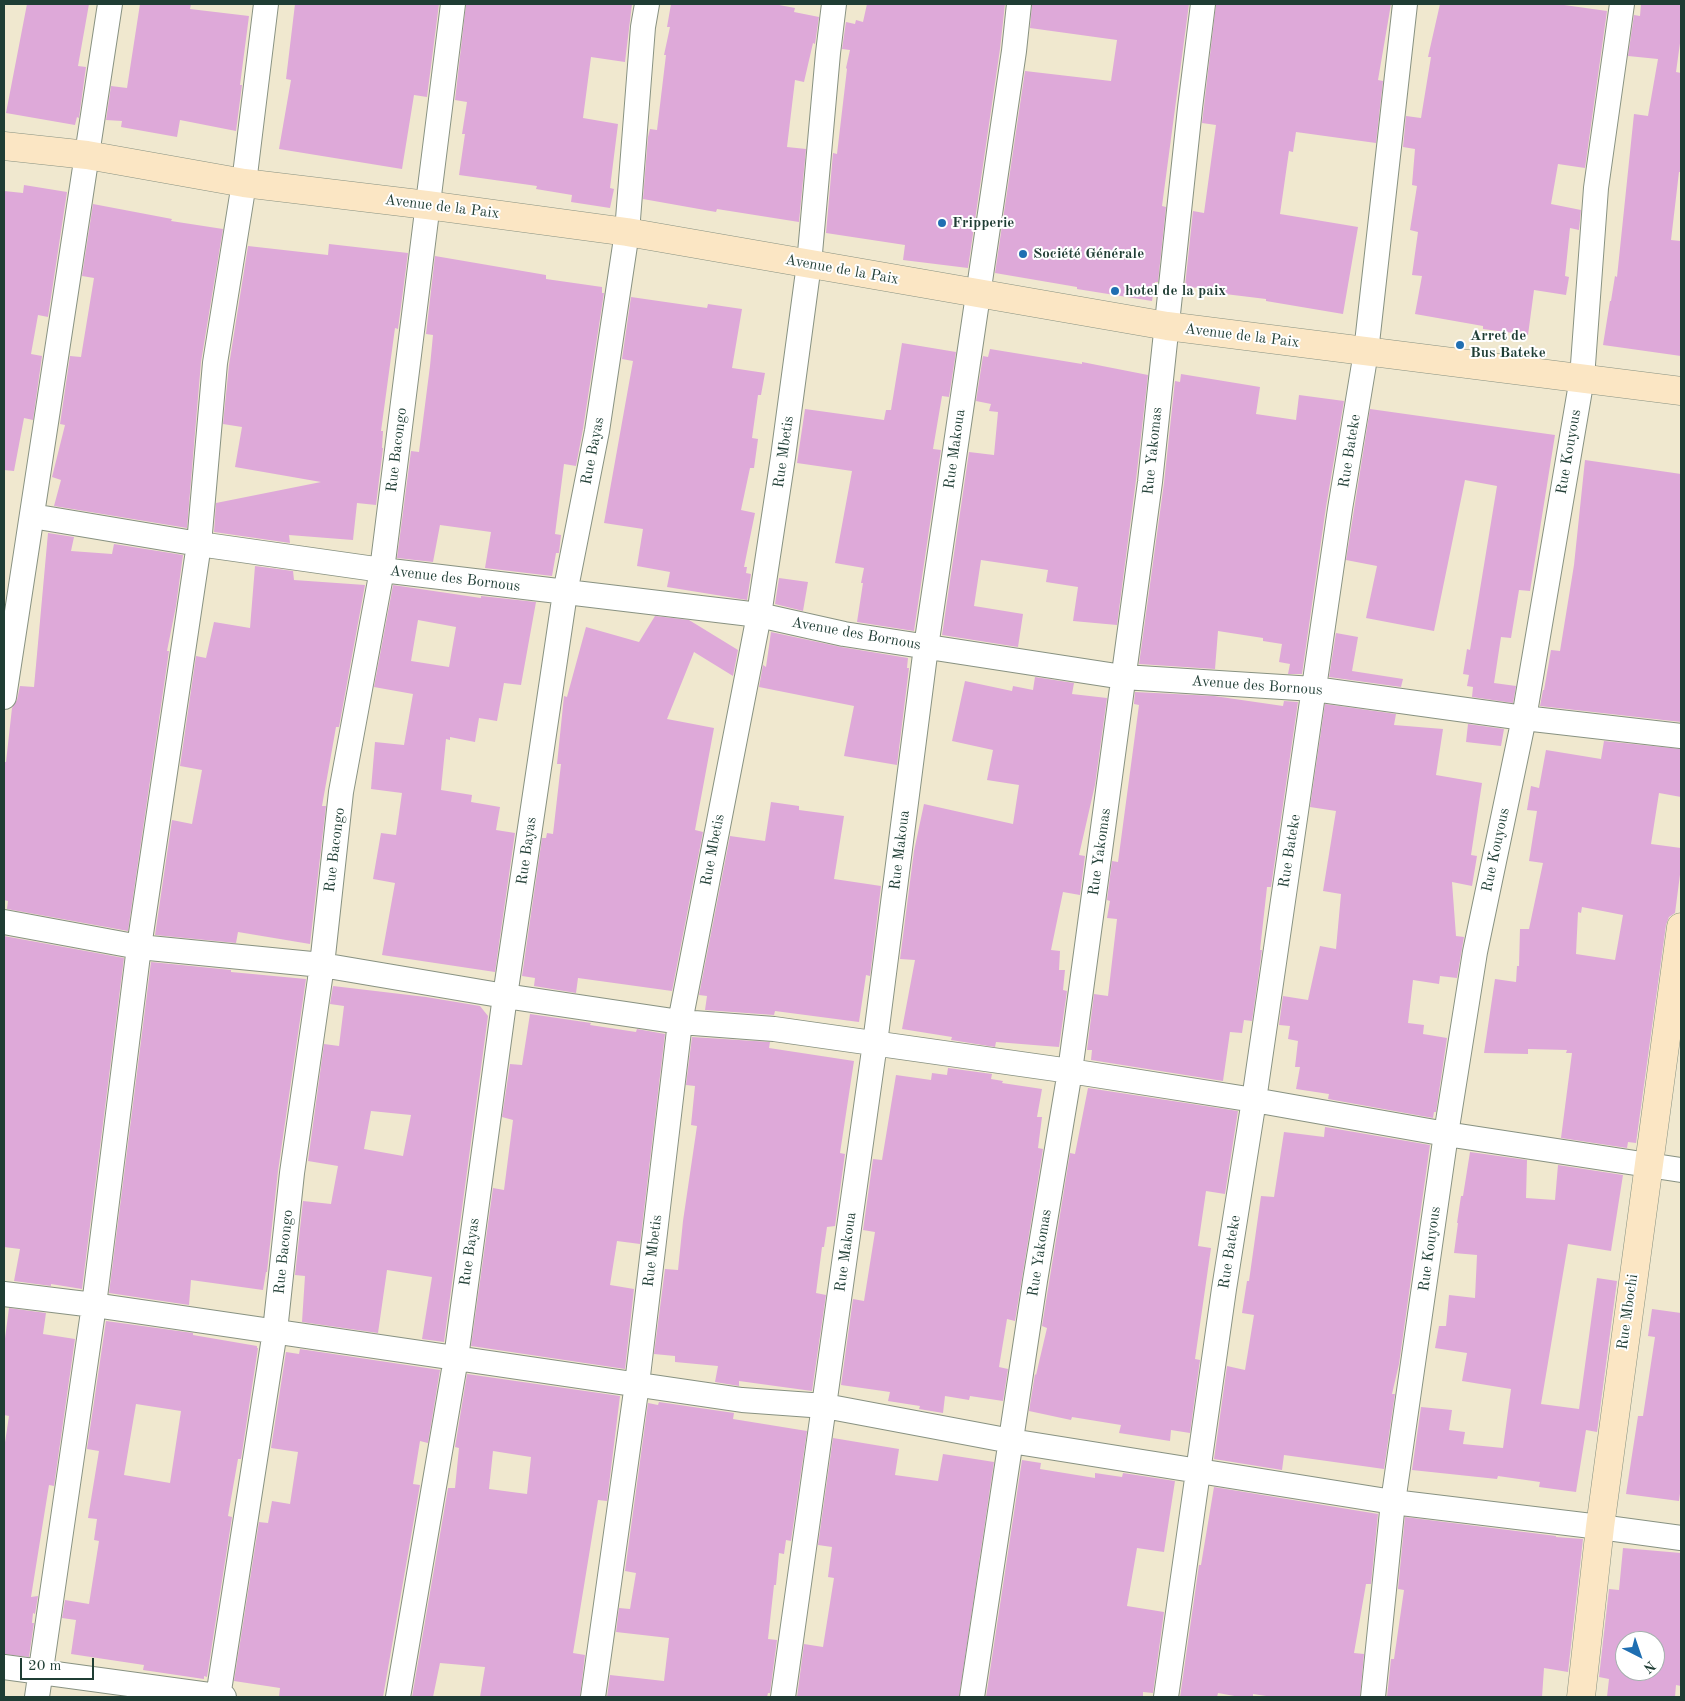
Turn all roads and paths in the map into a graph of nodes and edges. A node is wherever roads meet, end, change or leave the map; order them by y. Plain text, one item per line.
1 (110, 4) edge
2 (266, 4) edge
3 (453, 4) edge
4 (647, 4) edge
5 (834, 4) edge
6 (1019, 4) edge
7 (1203, 4) edge
8 (1406, 4) edge
9 (1622, 4) edge
10 (4, 146) edge
11 (87, 155) junction
12 (244, 183) junction
13 (427, 205) junction
14 (627, 232) junction
15 (809, 264) junction
16 (977, 294) junction
17 (1166, 326) junction
18 (1366, 352) junction
19 (1582, 378) junction
20 (1681, 391) edge
21 (32, 516) junction
22 (198, 544) junction
23 (382, 570) junction
24 (565, 593) junction
25 (759, 615) junction
26 (926, 647) junction
27 (1124, 677) junction
28 (1314, 690) junction
29 (4, 697) edge
30 (1524, 718) junction
31 (1681, 736) edge
32 (4, 922) edge
33 (1681, 927) edge
34 (139, 947) junction
35 (322, 965) junction
36 (505, 996) junction
37 (680, 1022) junction
38 (876, 1043) junction
39 (1070, 1071) junction
40 (1254, 1100) junction
41 (1446, 1134) junction
42 (1648, 1165) junction
43 (1681, 1170) edge
44 (4, 1294) edge
45 (94, 1305) junction
46 (275, 1332) junction
47 (456, 1358) junction
48 (637, 1384) junction
49 (825, 1406) junction
50 (1011, 1441) junction
51 (1198, 1472) junction
52 (1393, 1502) junction
53 (1600, 1526) junction
54 (1681, 1538) edge
55 (4, 1667) edge
56 (41, 1673) junction
57 (37, 1697) edge
58 (220, 1697) edge
59 (398, 1697) edge
60 (593, 1697) edge
61 (783, 1697) edge
62 (972, 1697) edge
63 (1166, 1697) edge
64 (1373, 1697) edge
65 (1581, 1697) edge

1 - 11 street
2 - 12 street
3 - 13 street, Rue Bacongo
4 - 14 street, Rue Bayas
5 - 15 street, Rue Mbetis
6 - 16 street, Rue Makoua
7 - 17 street, Rue Yakomas
8 - 18 street, Rue Bateke
9 - 19 street, Rue Kouyous
10 - 11 main road, Avenue de la Paix
11 - 12 main road, Avenue de la Paix
11 - 21 street
12 - 13 main road, Avenue de la Paix
12 - 22 street
13 - 14 main road, Avenue de la Paix
13 - 23 street, Rue Bacongo
14 - 15 main road, Avenue de la Paix
14 - 24 street, Rue Bayas
15 - 16 main road, Avenue de la Paix
15 - 25 street, Rue Mbetis
16 - 17 main road, Avenue de la Paix
16 - 26 street, Rue Makoua
17 - 18 main road, Avenue de la Paix
17 - 27 street, Rue Yakomas
18 - 19 main road, Avenue de la Paix
18 - 28 street, Rue Bateke
19 - 20 main road, Avenue de la Paix
19 - 30 street, Rue Kouyous
21 - 22 street, Avenue des Bornous
21 - 29 street
22 - 23 street, Avenue des Bornous
22 - 34 street
23 - 24 street, Avenue des Bornous
23 - 35 street, Rue Bacongo
24 - 25 street, Avenue des Bornous
24 - 36 street, Rue Bayas
25 - 26 street, Avenue des Bornous
25 - 37 street, Rue Mbetis
26 - 27 street, Avenue des Bornous
26 - 38 street, Rue Makoua
27 - 28 street, Avenue des Bornous
27 - 39 street, Rue Yakomas
28 - 30 street, Avenue des Bornous
28 - 40 street, Rue Bateke
30 - 31 street, Avenue des Bornous
30 - 41 street, Rue Kouyous
32 - 34 street
33 - 42 main road, Rue Mbochi
34 - 35 street
34 - 45 street
35 - 36 street
35 - 46 street, Rue Bacongo
36 - 37 street
36 - 47 street, Rue Bayas
37 - 38 street
37 - 48 street, Rue Mbetis
38 - 39 street
38 - 49 street, Rue Makoua
39 - 40 street
39 - 50 street, Rue Yakomas
40 - 41 street
40 - 51 street, Rue Bateke
41 - 42 street
41 - 52 street, Rue Kouyous
42 - 43 street
42 - 53 main road, Rue Mbochi
44 - 45 street
45 - 46 street
45 - 56 street
46 - 47 street
46 - 58 street, Rue Bacongo
47 - 48 street
47 - 59 street, Rue Bayas
48 - 49 street
48 - 60 street, Rue Mbetis
49 - 50 street
49 - 61 street, Rue Makoua
50 - 51 street
50 - 62 street, Rue Yakomas
51 - 52 street
51 - 63 street, Rue Bateke
52 - 53 street
52 - 64 street, Rue Kouyous
53 - 54 street
53 - 65 main road, Rue Mbochi
55 - 56 street
56 - 57 street
56 - 58 street

